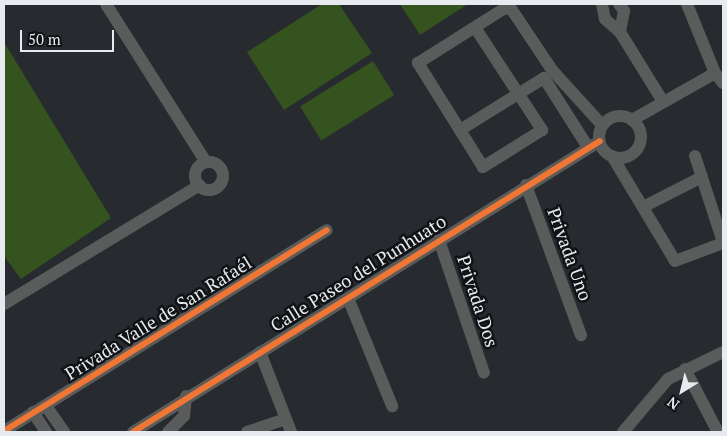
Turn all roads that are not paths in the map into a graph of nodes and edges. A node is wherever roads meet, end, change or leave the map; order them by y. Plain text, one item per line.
1 (106, 4) edge
2 (602, 4) edge
3 (619, 4) edge
4 (687, 4) edge
5 (476, 29) junction
6 (620, 32) junction
7 (719, 78) edge
8 (519, 92) junction
9 (662, 100) junction
10 (632, 120) junction
11 (602, 125) junction
12 (460, 130) junction
13 (600, 141) junction
14 (588, 147) junction
15 (612, 156) junction
16 (695, 156) dead end
17 (206, 162) junction
18 (702, 177) junction
19 (526, 185) junction
20 (200, 186) junction
21 (645, 206) junction
22 (327, 230) dead end
23 (439, 240) junction
24 (723, 243) edge
25 (348, 298) junction
26 (4, 304) edge
27 (581, 335) dead end
28 (260, 352) junction
29 (723, 352) edge
30 (685, 369) junction
31 (484, 373) dead end
32 (186, 396) junction
33 (46, 406) junction
34 (392, 406) dead end
35 (34, 412) junction
36 (286, 418) junction
37 (4, 431) edge
38 (46, 432) edge
39 (64, 432) edge
40 (133, 432) edge
41 (168, 432) edge
42 (247, 432) edge
43 (291, 432) edge
44 (623, 432) edge
45 (718, 432) edge

1 - 17 street
2 - 6 street
3 - 6 street
4 - 7 street
5 - 8 street
5 - 11 street
5 - 12 street
6 - 9 street
7 - 9 street
8 - 12 street
8 - 12 street
8 - 14 street
9 - 10 street
10 - 11 street
10 - 15 street
11 - 13 street
13 - 14 street, Calle Paseo del Punhuato
13 - 15 street
14 - 19 street, Calle Paseo del Punhuato
15 - 21 street
16 - 18 street
17 - 20 street
17 - 20 street
18 - 21 street
18 - 24 street
19 - 23 street, Calle Paseo del Punhuato
19 - 27 street, Privada Uno
20 - 26 street
21 - 24 street
22 - 33 street, Privada Valle de San Rafaél
23 - 25 street, Calle Paseo del Punhuato
23 - 31 street, Privada Dos
25 - 28 street, Calle Paseo del Punhuato
25 - 34 street
28 - 32 street, Calle Paseo del Punhuato
28 - 36 street
29 - 30 street
30 - 44 street
30 - 45 street
32 - 40 street, Calle Paseo del Punhuato
32 - 41 street
33 - 35 street, Privada Valle de San Rafaél
33 - 39 street
35 - 37 street, Privada Valle de San Rafaél
35 - 38 street
36 - 42 street
36 - 43 street

